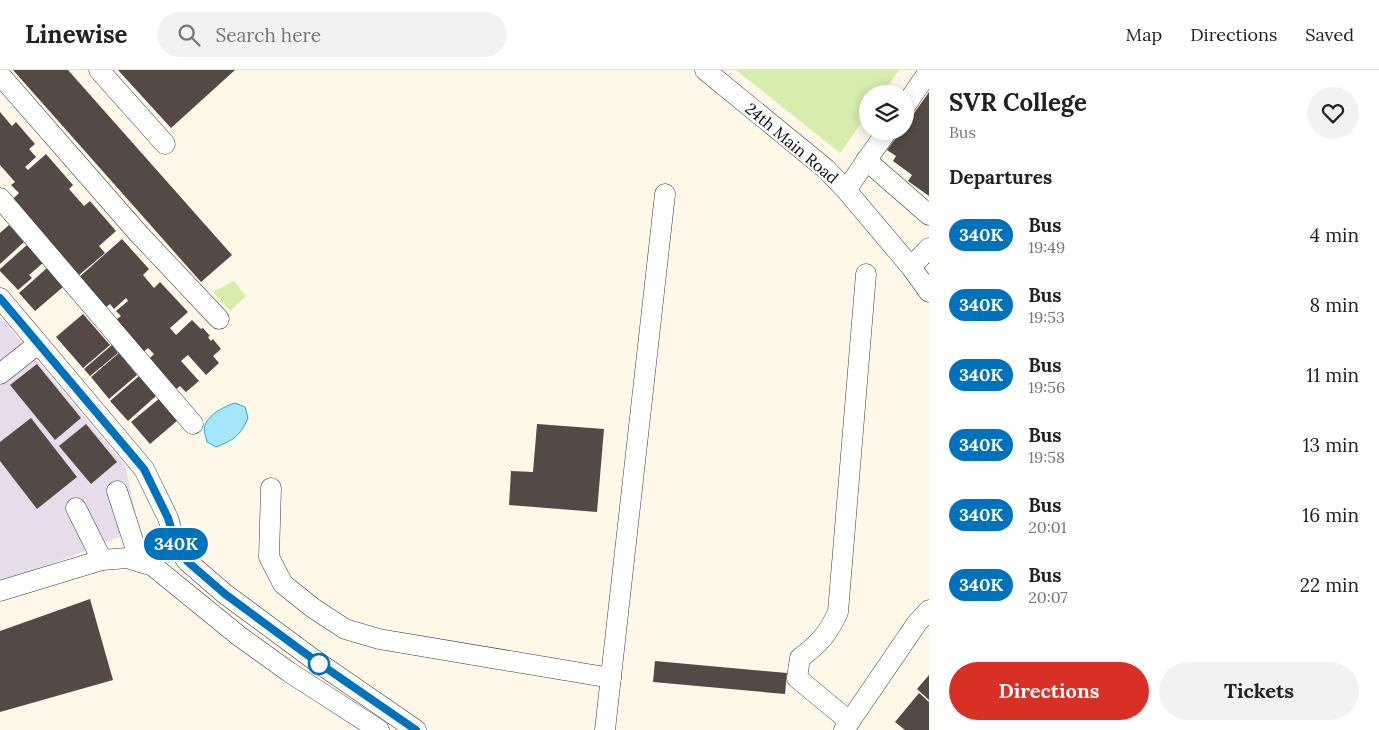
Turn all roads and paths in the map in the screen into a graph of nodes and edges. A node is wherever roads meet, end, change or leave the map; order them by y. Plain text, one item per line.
1 (99, 70) edge
2 (704, 70) edge
3 (929, 71) edge
4 (0, 75) edge
5 (914, 93) edge
6 (880, 140) edge
7 (165, 144) dead end
8 (866, 160) junction
9 (846, 190) junction
10 (664, 194) dead end
11 (0, 198) edge
12 (929, 215) edge
13 (929, 248) edge
14 (911, 267) junction
15 (866, 274) dead end
16 (929, 292) edge
17 (0, 298) edge
18 (219, 319) dead end
19 (38, 344) junction
20 (0, 374) edge
21 (193, 424) dead end
22 (271, 488) dead end
23 (117, 492) dead end
24 (76, 508) dead end
25 (102, 560) junction
26 (140, 562) junction
27 (0, 591) edge
28 (925, 622) edge
29 (610, 678) junction
30 (847, 725) edge
31 (379, 730) edge
32 (416, 730) edge
33 (605, 730) edge

1 - 7 street
2 - 9 street, 24th Main Road
3 - 5 street
4 - 18 street
6 - 8 street
8 - 9 street
8 - 12 street
9 - 14 street, 24th Main Road
10 - 29 street
11 - 21 street
13 - 14 street
14 - 16 street, 24th Main Road
15 - 30 street
17 - 19 street
19 - 20 street
19 - 32 street
22 - 29 street
23 - 26 street
24 - 25 street
25 - 26 street
25 - 27 street
26 - 31 street
28 - 30 street
29 - 33 street

